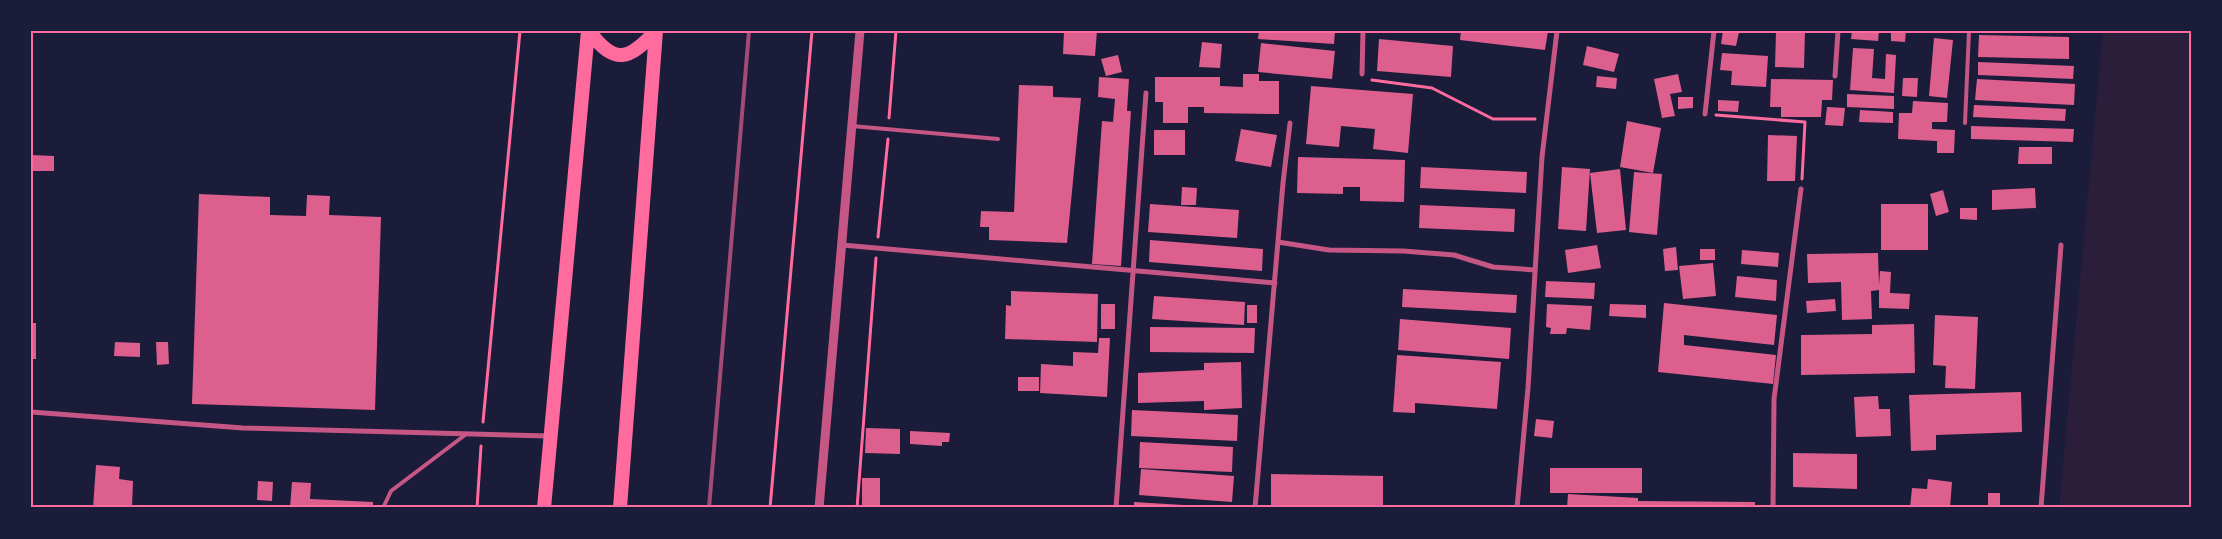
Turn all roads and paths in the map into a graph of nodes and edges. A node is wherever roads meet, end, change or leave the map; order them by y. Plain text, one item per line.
1 (520, 31) edge
2 (588, 31) edge
3 (656, 31) edge
4 (812, 31) edge
5 (860, 31) edge
6 (896, 31) edge
7 (1363, 31) edge
8 (1557, 31) edge
9 (1714, 31) edge
10 (1838, 31) edge
11 (1969, 31) edge
12 (1362, 74) joint
13 (1835, 76) dead end
14 (1146, 93) dead end
15 (1705, 114) joint
16 (1546, 119) junction
17 (1965, 122) dead end
18 (1290, 123) dead end
19 (852, 126) junction
20 (889, 129) junction
21 (998, 139) dead end
22 (1801, 189) joint
23 (1278, 242) junction
24 (842, 245) junction
25 (2061, 245) dead end
26 (875, 246) junction
27 (1535, 270) junction
28 (1133, 271) junction
29 (1275, 283) junction
30 (31, 412) edge
31 (482, 433) junction
32 (465, 436) junction
33 (549, 436) junction
34 (383, 508) edge
35 (477, 508) edge
36 (544, 508) edge
37 (620, 508) edge
38 (770, 508) edge
39 (820, 508) edge
40 (857, 508) edge
41 (1116, 508) edge
42 (1255, 508) edge
43 (1517, 508) edge
44 (1773, 508) edge
45 (2041, 508) edge

1 - 31 path
2 - 3 highway
2 - 33 highway
3 - 37 highway
4 - 38 path
5 - 19 street
6 - 20 path
7 - 12 street
8 - 16 street
9 - 15 street
10 - 13 street
11 - 17 lane
12 - 16 path
14 - 28 street
15 - 22 path
16 - 27 street
18 - 23 street
19 - 20 lane
19 - 24 street
20 - 21 lane
20 - 26 path
22 - 44 street
23 - 27 street
23 - 29 street
24 - 26 street
24 - 39 street
25 - 45 street
26 - 28 street
26 - 40 path
27 - 43 street
28 - 29 street
28 - 41 street
29 - 42 street
30 - 32 street
31 - 32 street
31 - 33 street
31 - 35 path
32 - 34 lane
33 - 36 highway

